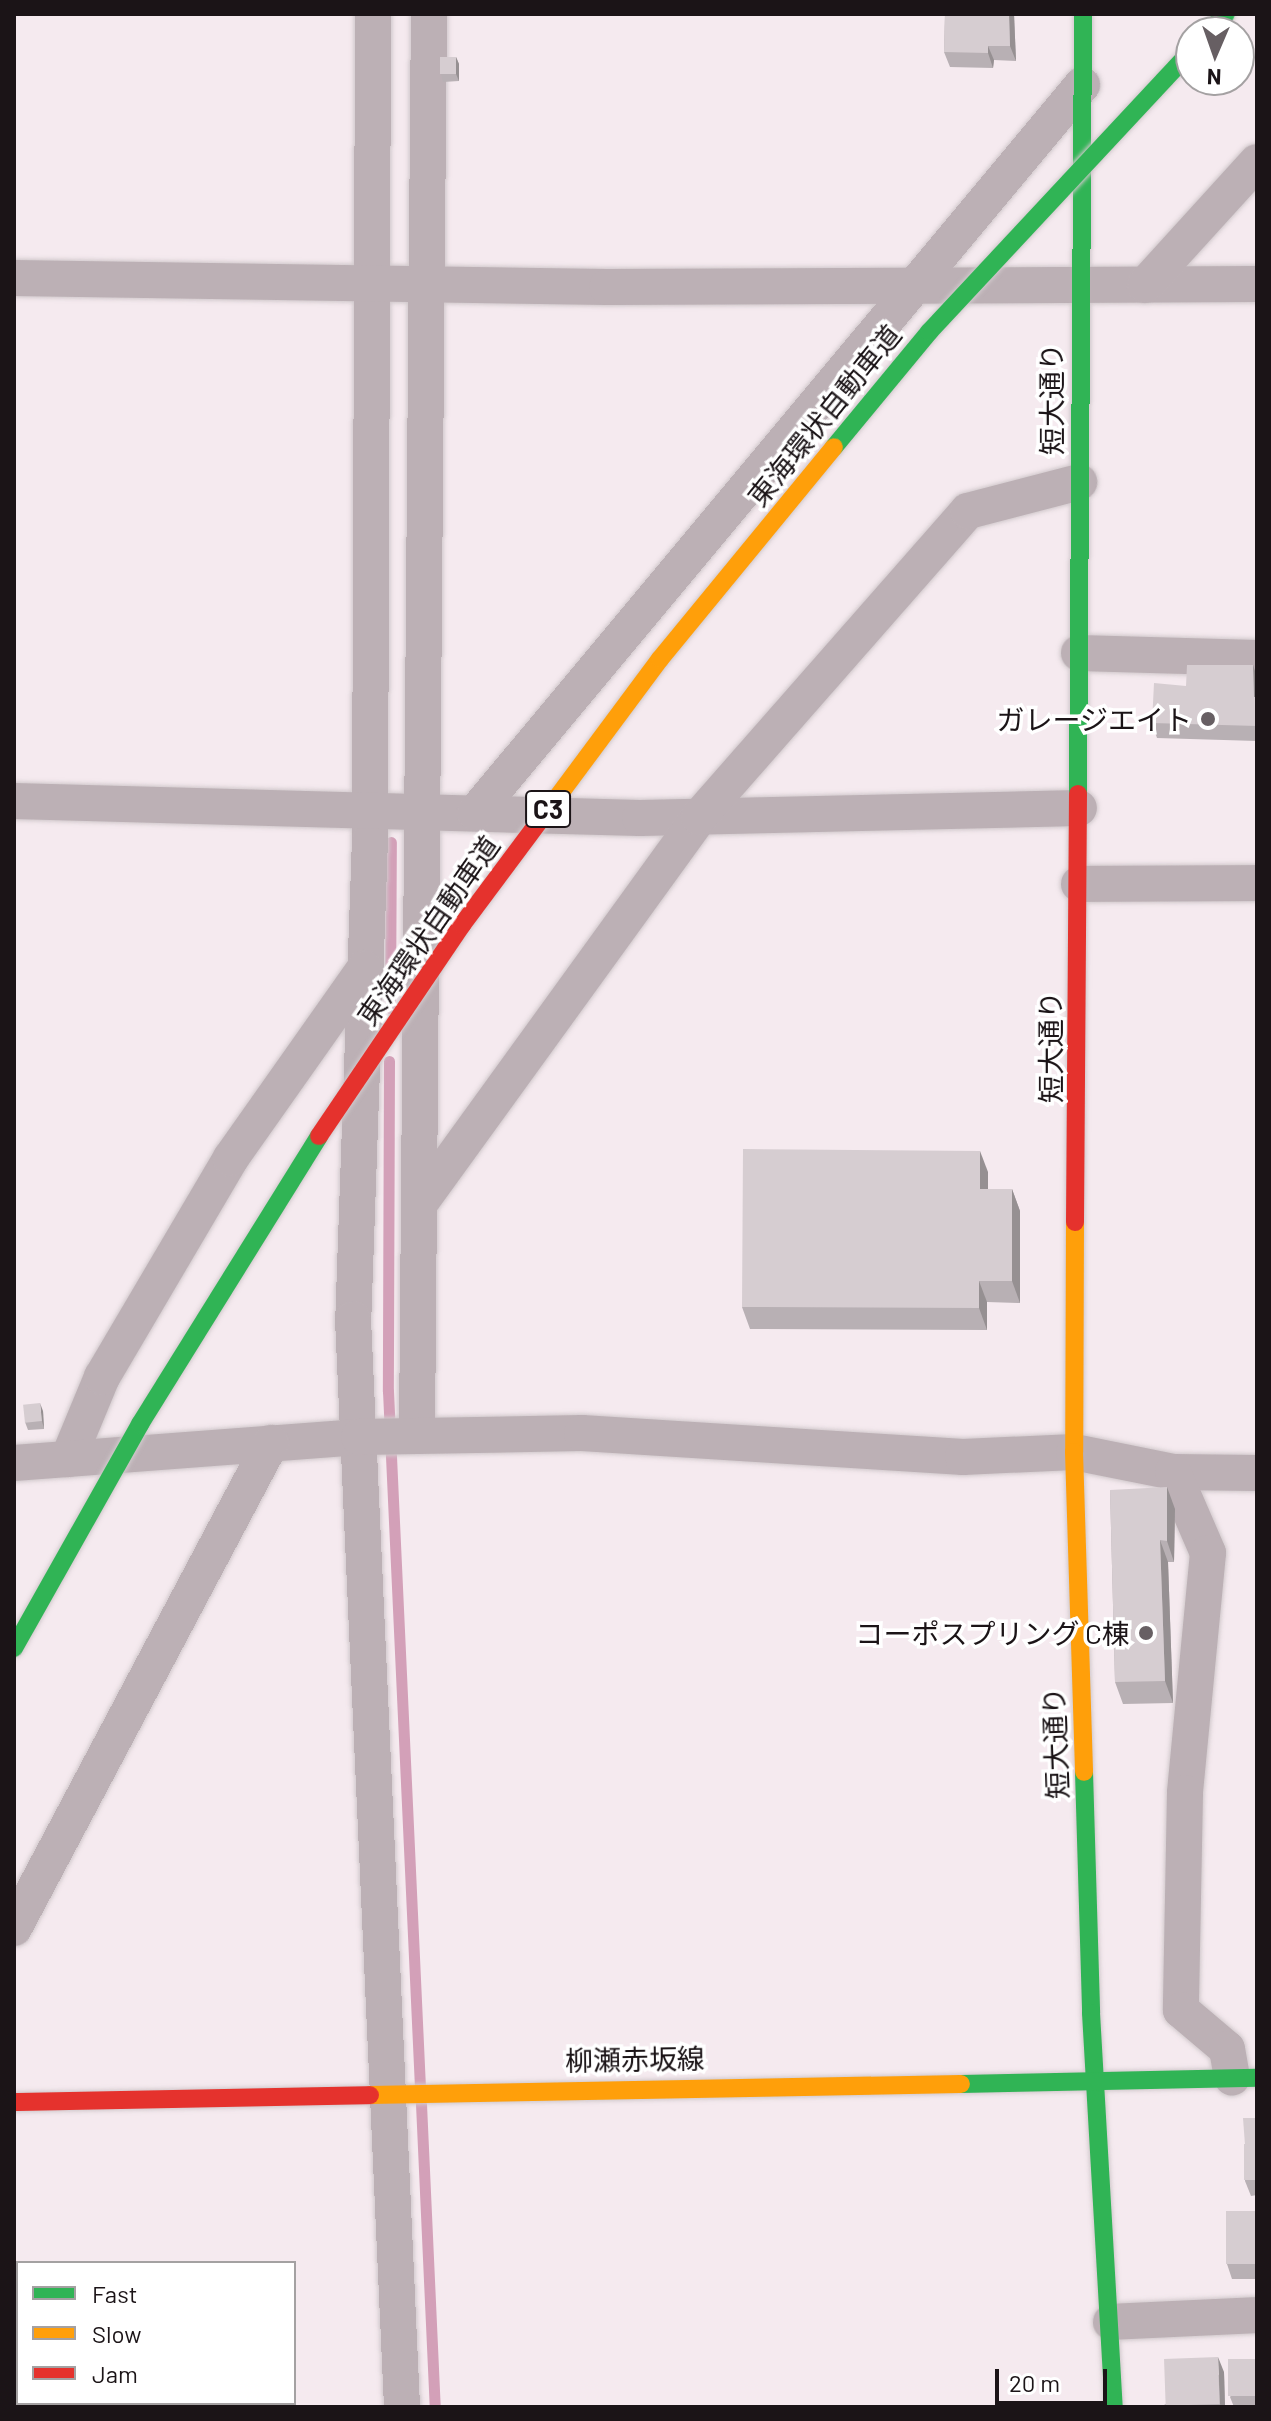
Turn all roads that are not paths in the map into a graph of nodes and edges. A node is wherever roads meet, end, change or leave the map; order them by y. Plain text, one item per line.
1 (373, 14) edge
2 (429, 14) edge
3 (1083, 14) edge
4 (1175, 68) edge
5 (1082, 85) junction
6 (1257, 162) edge
7 (14, 278) edge
8 (917, 283) junction
9 (397, 284) junction
10 (1257, 284) edge
11 (1080, 285) junction
12 (1145, 285) junction
13 (1079, 482) junction
14 (1079, 653) junction
15 (1257, 658) edge
16 (14, 801) edge
17 (1079, 808) junction
18 (369, 811) junction
19 (420, 812) junction
20 (475, 813) junction
21 (699, 817) junction
22 (1257, 883) edge
23 (1079, 884) junction
24 (365, 968) junction
25 (420, 1203) junction
26 (389, 1436) junction
27 (271, 1443) junction
28 (1074, 1452) junction
29 (68, 1459) junction
30 (14, 1463) edge
31 (1173, 1472) junction
32 (1257, 1473) edge
33 (14, 1648) edge
34 (14, 1928) edge
35 (1244, 2078) edge
36 (1095, 2079) junction
37 (395, 2091) junction
38 (14, 2102) edge
39 (1257, 2315) edge
40 (1111, 2322) junction
41 (402, 2407) edge
42 (1114, 2407) edge

1 - 9 street
2 - 9 street
3 - 5 main road, 短大通り
4 - 33 main road, 東海環状自動車道 / C3, bridge
5 - 8 street
5 - 11 main road, 短大通り
6 - 12 street
7 - 9 street
8 - 9 street
8 - 11 street
8 - 20 street
9 - 18 street
9 - 19 street
10 - 12 street
11 - 12 street
11 - 13 main road, 短大通り
13 - 14 main road, 短大通り
13 - 21 street
14 - 15 street
14 - 17 main road, 短大通り
16 - 18 street
17 - 21 street
17 - 23 main road, 短大通り
18 - 19 street
18 - 24 street
19 - 20 street
19 - 25 street
20 - 21 street
21 - 25 street
22 - 23 street
23 - 28 main road, 短大通り
24 - 26 street
24 - 29 street
25 - 26 street
26 - 27 street
26 - 28 street
26 - 37 street
27 - 29 street
27 - 34 street
28 - 31 street
28 - 36 main road, 短大通り
29 - 30 street
31 - 32 street
31 - 35 street
35 - 36 main road, 柳瀬赤坂線
36 - 37 main road, 柳瀬赤坂線
36 - 40 main road, 短大通り
37 - 38 main road, 柳瀬赤坂線
37 - 41 street
39 - 40 street
40 - 42 main road, 短大通り

